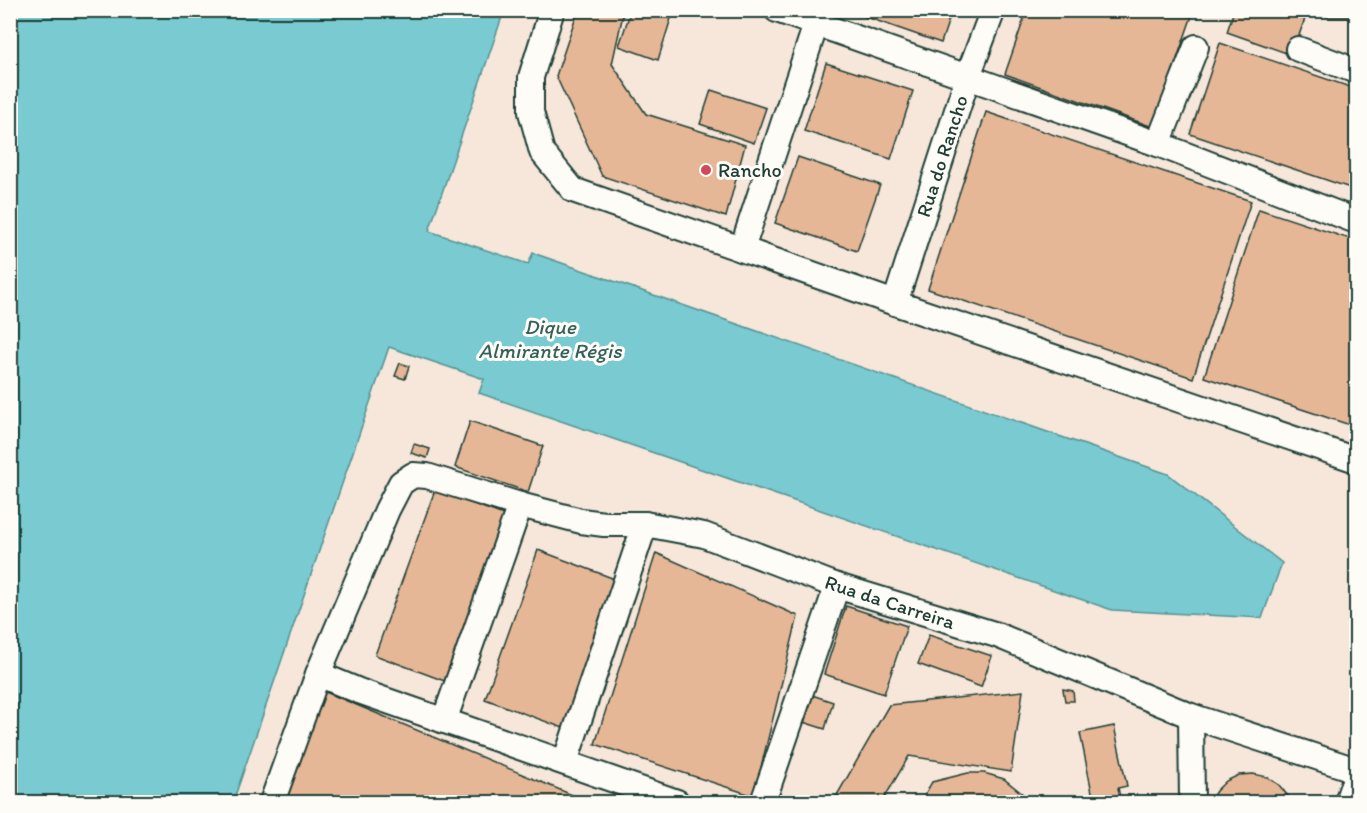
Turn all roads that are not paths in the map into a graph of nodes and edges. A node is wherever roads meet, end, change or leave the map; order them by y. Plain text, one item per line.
1 (552, 10) edge
2 (777, 10) edge
3 (993, 10) edge
4 (816, 24) junction
5 (1196, 47) dead end
6 (1299, 49) dead end
7 (1356, 71) edge
8 (968, 76) junction
9 (1158, 144) junction
10 (1356, 220) edge
11 (742, 249) junction
12 (895, 303) junction
13 (1356, 460) edge
14 (520, 506) junction
15 (645, 524) junction
16 (837, 586) junction
17 (318, 674) junction
18 (1191, 716) junction
19 (444, 721) junction
20 (565, 762) junction
21 (1356, 770) edge
22 (1356, 776) edge
23 (272, 802) edge
24 (677, 802) edge
25 (763, 802) edge
26 (1192, 802) edge
27 (1347, 802) edge

1 - 11 lane
2 - 4 lane
3 - 8 lane, Rua do Rancho
4 - 8 lane
4 - 11 lane
5 - 9 lane
6 - 7 lane
8 - 9 lane
8 - 12 lane, Rua do Rancho
9 - 10 lane
11 - 12 lane
12 - 13 lane
14 - 15 lane, Rua da Carreira
14 - 17 lane, Rua da Carreira
14 - 19 lane
15 - 16 lane, Rua da Carreira
15 - 20 lane
16 - 18 lane, Rua da Carreira
16 - 25 lane
17 - 19 lane
17 - 23 lane
18 - 21 lane, Rua da Carreira
18 - 26 lane
19 - 20 lane
20 - 24 lane
22 - 27 lane

